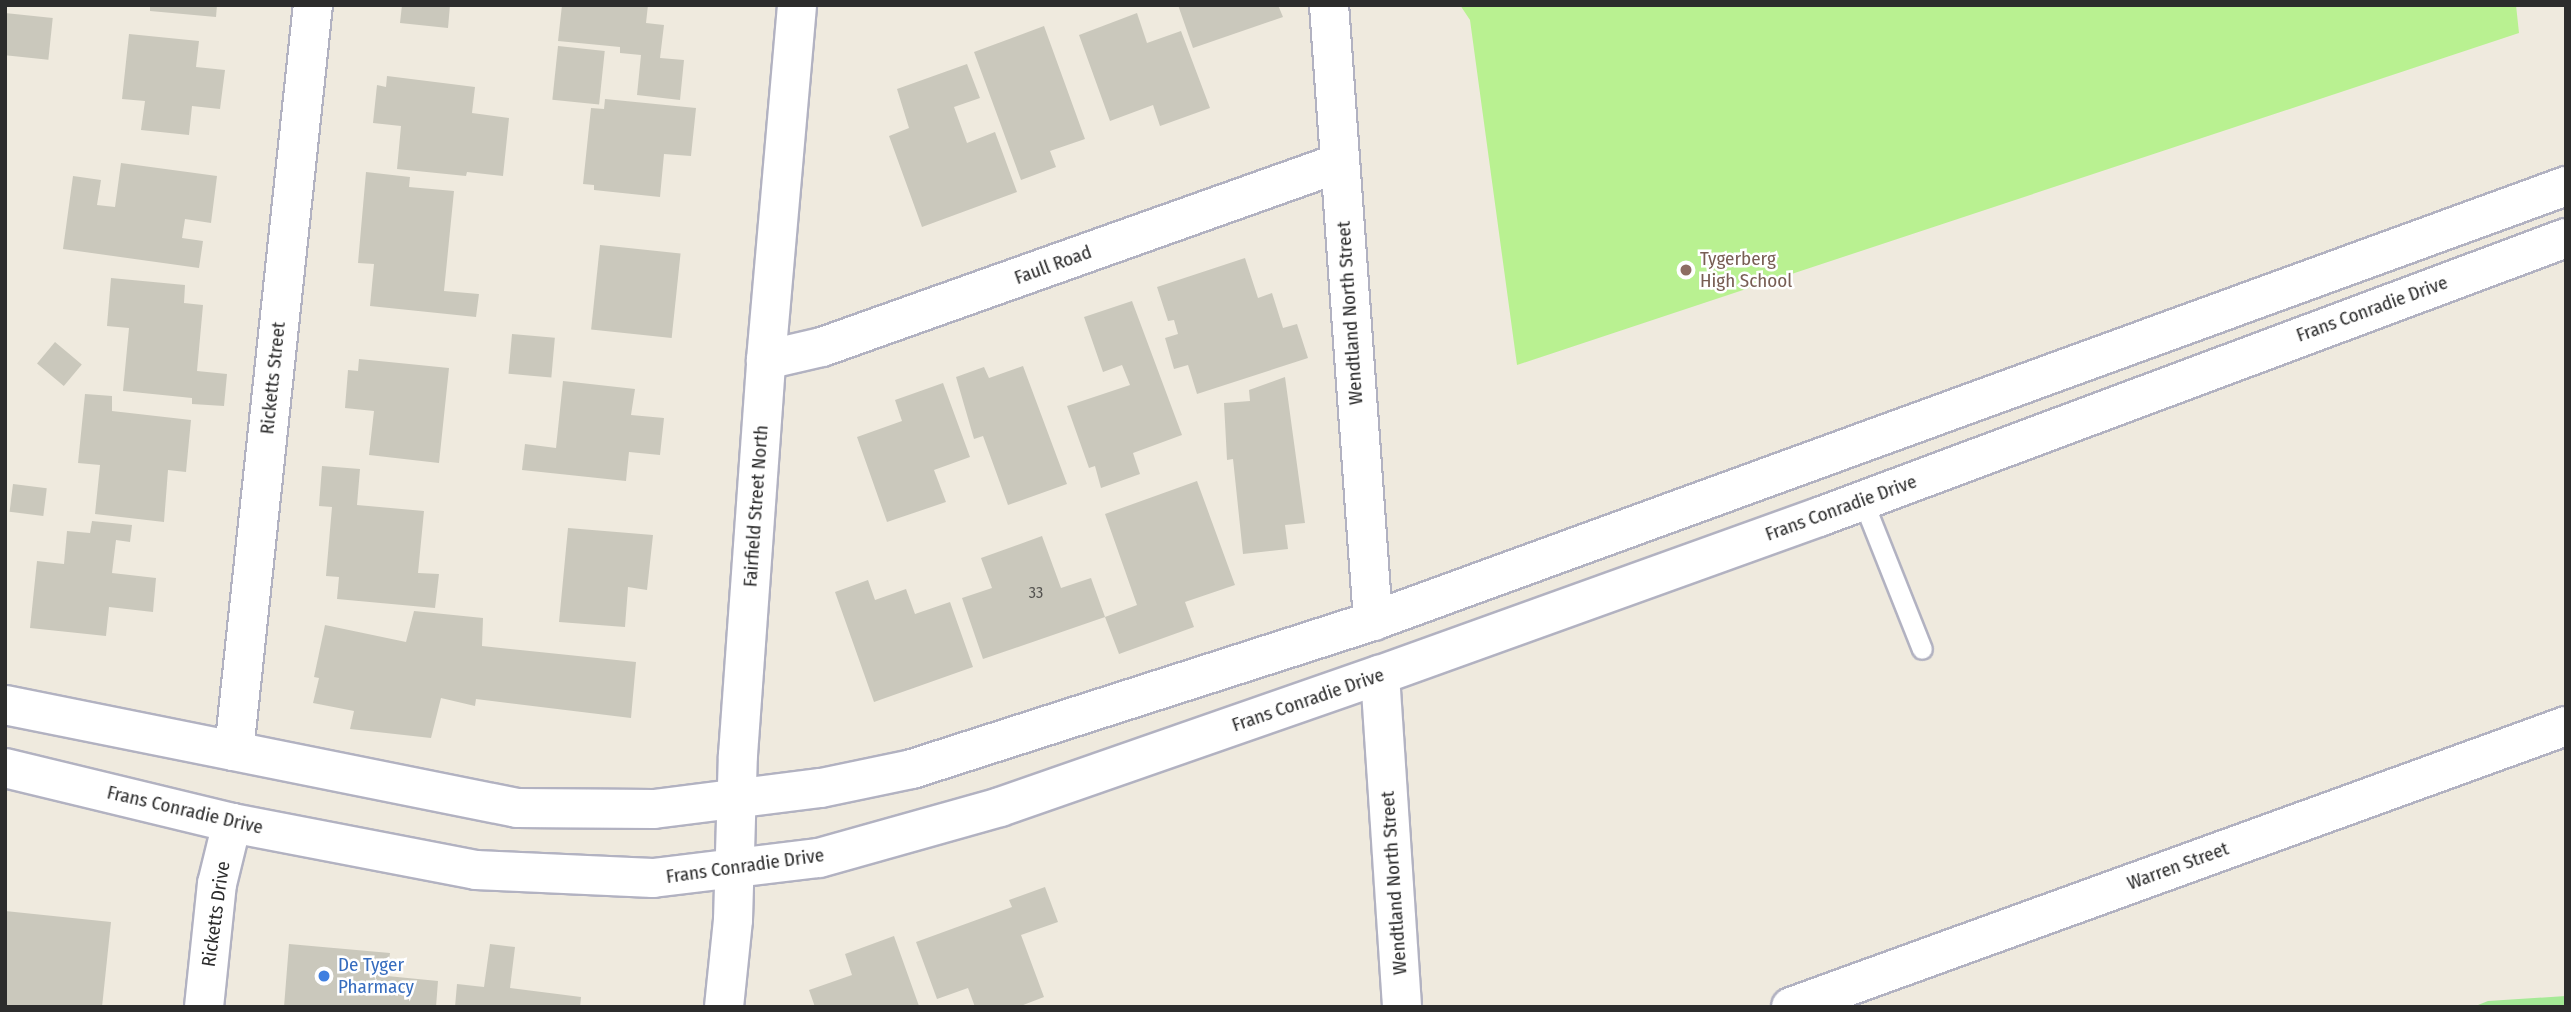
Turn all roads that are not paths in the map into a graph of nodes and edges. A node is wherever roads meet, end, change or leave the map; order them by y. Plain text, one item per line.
1 (313, 5) edge
2 (797, 5) edge
3 (1329, 5) edge
4 (1339, 163) junction
5 (2566, 187) edge
6 (2566, 238) edge
7 (766, 360) junction
8 (1863, 501) junction
9 (1373, 621) junction
10 (1922, 649) dead end
11 (1380, 675) junction
12 (5, 705) edge
13 (2566, 726) edge
14 (234, 751) junction
15 (5, 768) edge
16 (736, 801) junction
17 (232, 823) junction
18 (735, 870) junction
19 (204, 1007) edge
20 (724, 1007) edge
21 (1402, 1007) edge
22 (1791, 1007) edge

1 - 14 main road, Ricketts Street
2 - 7 main road, Fairfield Street North
3 - 4 main road, Wendtland North Street
4 - 7 main road, Faull Road
4 - 9 main road, Wendtland North Street
5 - 9 main road
6 - 8 main road, Frans Conradie Drive
7 - 16 main road, Fairfield Street North
8 - 10 lane
8 - 11 main road, Frans Conradie Drive
9 - 16 main road
11 - 18 main road, Frans Conradie Drive
11 - 21 main road, Wendtland North Street
12 - 14 main road
13 - 22 main road, Warren Street
14 - 16 main road
15 - 17 main road, Frans Conradie Drive
16 - 18 main road, Fairfield Street North
17 - 18 main road, Frans Conradie Drive
17 - 19 main road, Ricketts Drive
18 - 20 main road, Fairfield Street North

